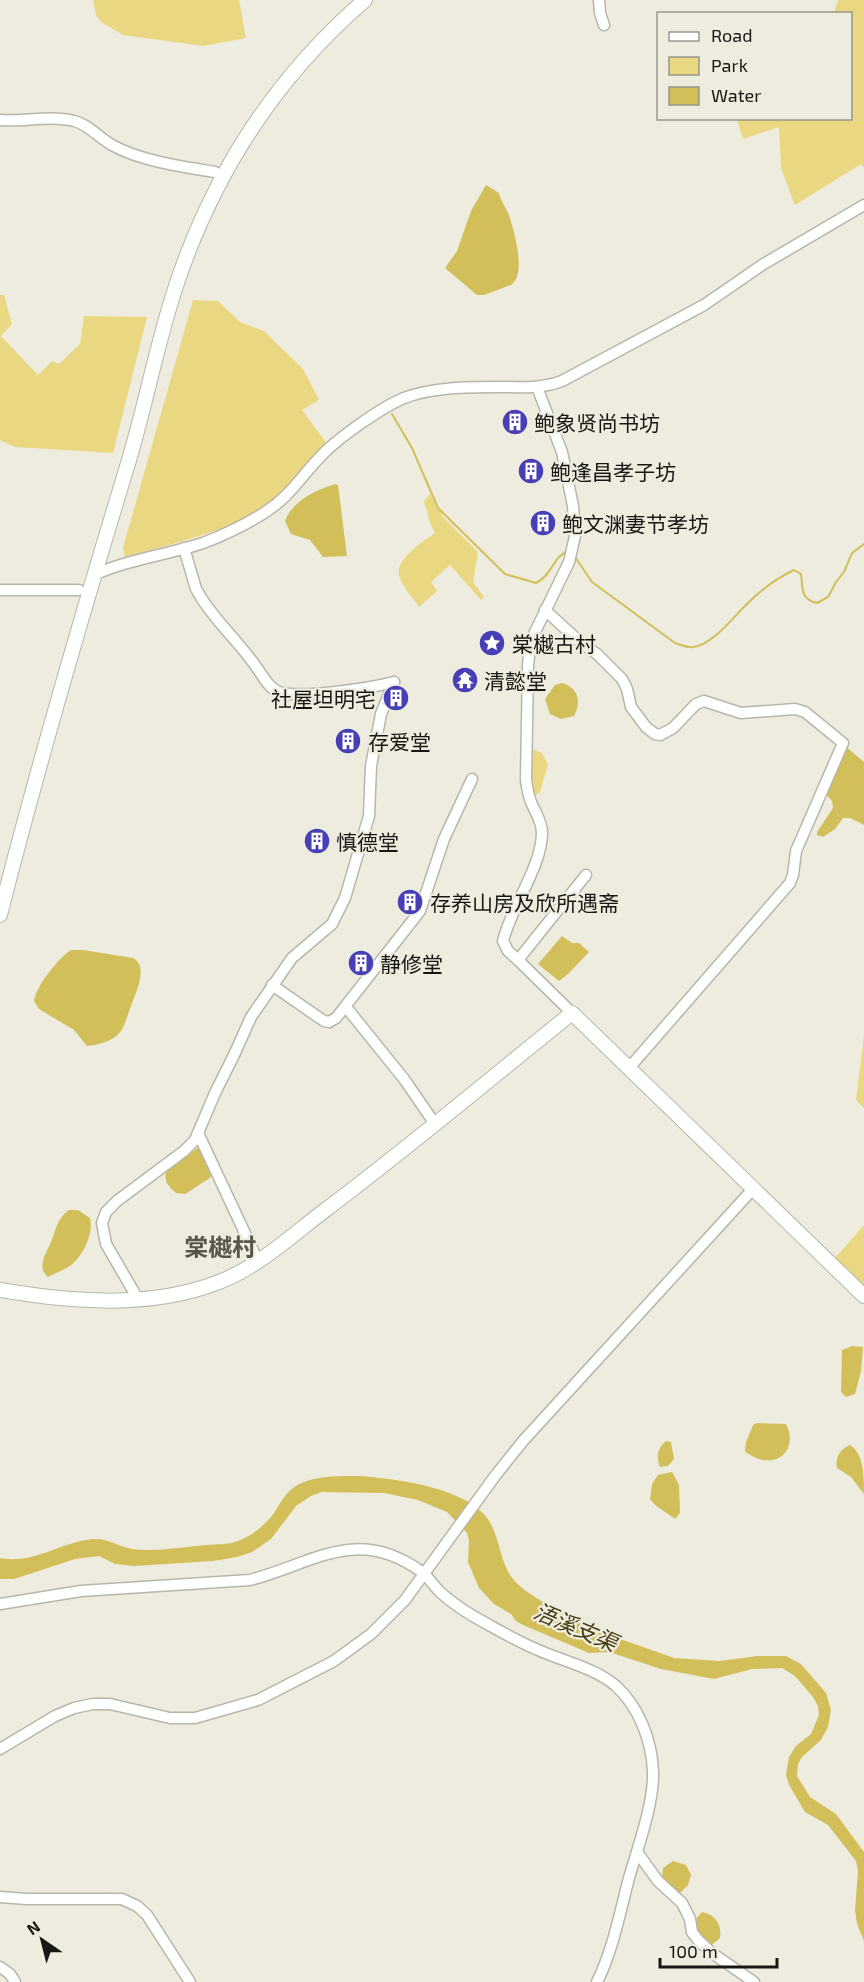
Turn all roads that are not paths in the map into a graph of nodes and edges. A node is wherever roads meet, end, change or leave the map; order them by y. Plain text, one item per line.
1 (351, 0) edge
2 (365, 0) edge
3 (599, 0) edge
4 (604, 25) dead end
5 (0, 120) edge
6 (215, 172) junction
7 (864, 205) edge
8 (537, 387) junction
9 (184, 548) junction
10 (94, 575) junction
11 (0, 590) edge
12 (79, 590) junction
13 (545, 610) junction
14 (472, 779) dead end
15 (586, 875) dead end
16 (0, 877) edge
17 (0, 915) edge
18 (518, 960) junction
19 (272, 985) junction
20 (346, 1007) junction
21 (572, 1013) junction
22 (629, 1068) junction
23 (435, 1124) junction
24 (198, 1133) junction
25 (753, 1189) junction
26 (258, 1261) junction
27 (0, 1290) edge
28 (864, 1296) edge
29 (138, 1299) junction
30 (424, 1574) junction
31 (0, 1604) edge
32 (0, 1749) edge
33 (637, 1852) junction
34 (0, 1897) edge
35 (0, 1967) edge
36 (15, 1982) edge
37 (190, 1982) edge
38 (597, 1982) edge
39 (754, 1982) edge

1 - 6 main road
2 - 10 main road
3 - 4 street
5 - 6 street
6 - 12 main road
7 - 8 street
8 - 9 street
8 - 13 street
9 - 10 street
9 - 19 street
10 - 17 main road
11 - 12 street
12 - 16 main road
13 - 18 street
13 - 22 street
14 - 20 street
15 - 18 street
18 - 21 street
19 - 20 street
19 - 24 street
20 - 23 street
21 - 22 main road
21 - 23 main road
22 - 25 main road
23 - 26 main road
24 - 26 street
24 - 29 street
25 - 28 main road
25 - 30 street
26 - 29 main road
27 - 29 main road
30 - 31 street
30 - 32 street
30 - 33 street
33 - 38 street
33 - 39 street
34 - 37 street
35 - 36 street

